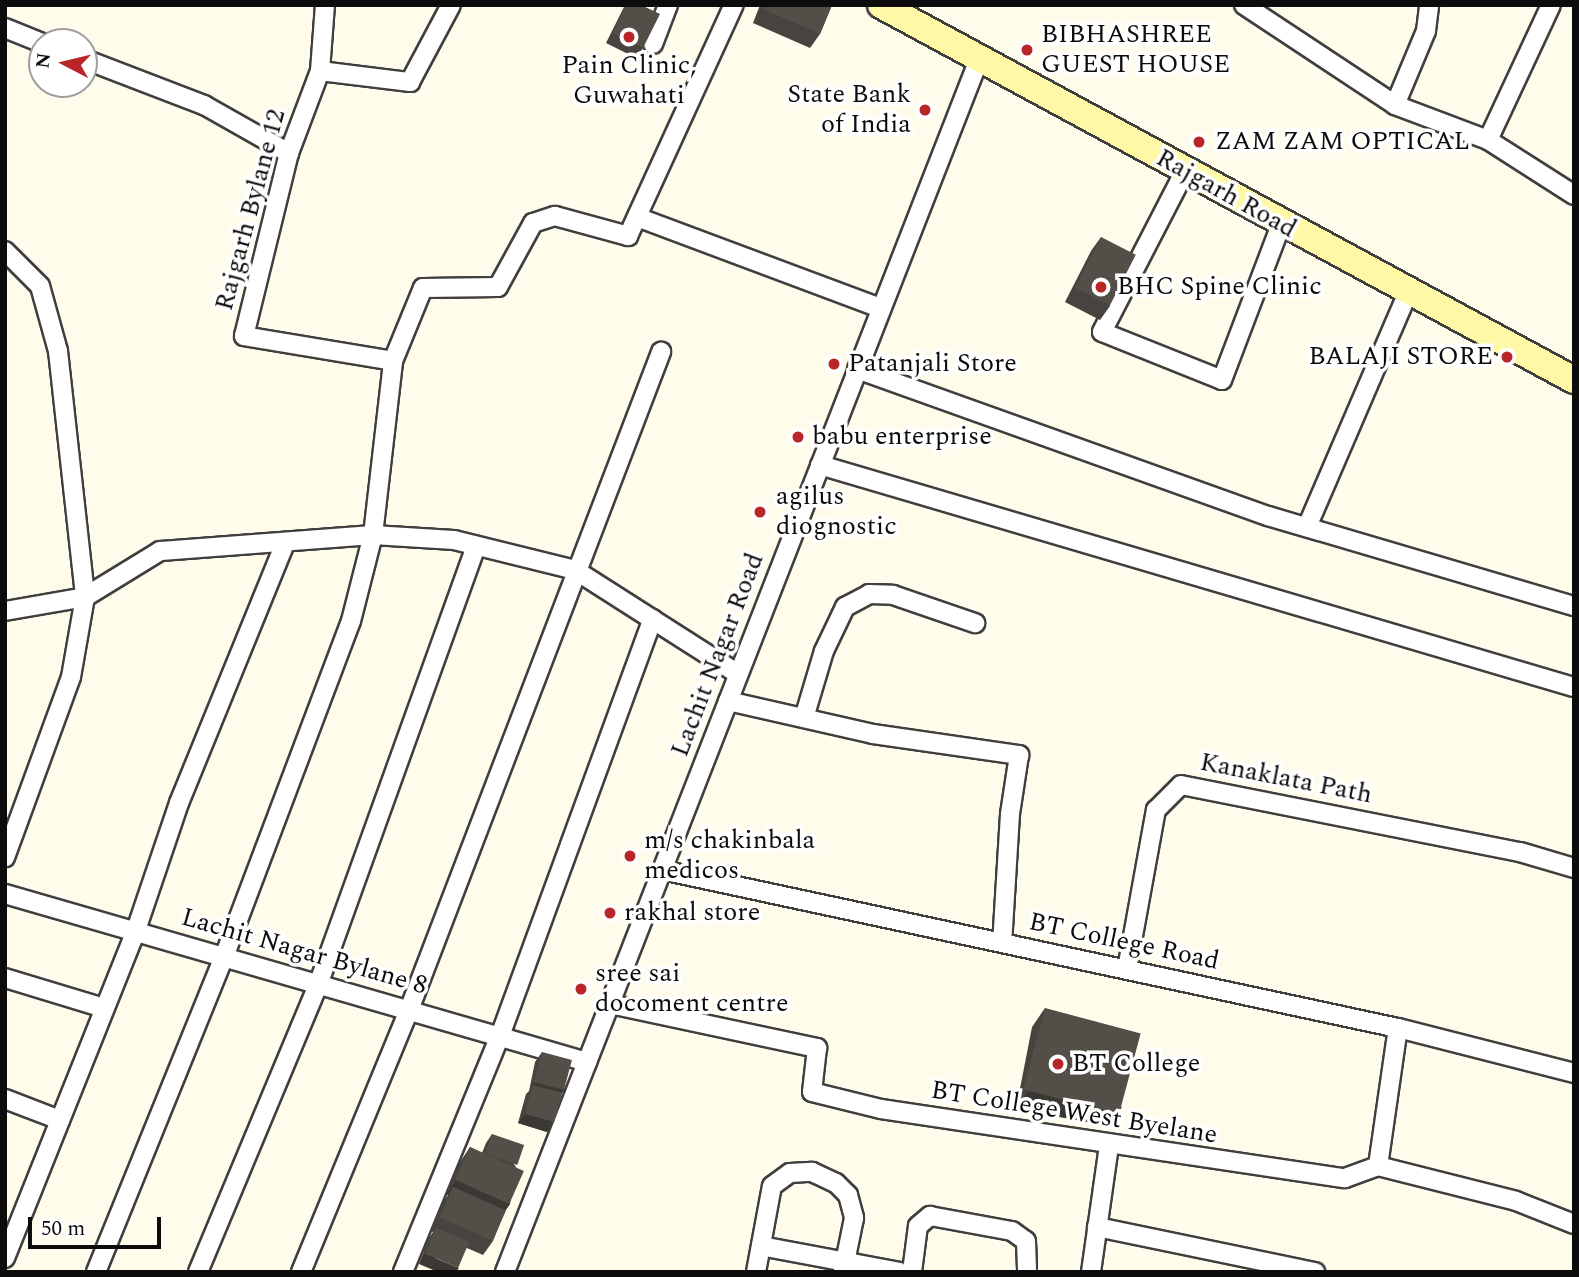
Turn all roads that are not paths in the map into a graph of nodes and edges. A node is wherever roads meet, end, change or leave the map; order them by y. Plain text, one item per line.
1 (325, 5) edge
2 (451, 5) edge
3 (668, 5) edge
4 (734, 5) edge
5 (881, 5) edge
6 (1429, 5) edge
7 (1551, 5) edge
8 (1253, 7) edge
9 (5, 28) edge
10 (28, 37) edge
11 (653, 44) edge
12 (980, 57) junction
13 (98, 64) edge
14 (320, 71) junction
15 (1395, 105) junction
16 (1488, 140) junction
17 (289, 153) junction
18 (1185, 171) junction
19 (1574, 195) edge
20 (637, 217) junction
21 (1281, 225) junction
22 (5, 251) edge
23 (1408, 292) junction
24 (881, 308) junction
25 (661, 352) dead end
26 (393, 360) junction
27 (857, 369) junction
28 (1574, 380) edge
29 (820, 465) junction
30 (1307, 527) junction
31 (373, 535) junction
32 (285, 543) junction
33 (476, 546) junction
34 (575, 570) junction
35 (85, 597) junction
36 (1574, 606) edge
37 (5, 611) edge
38 (653, 619) junction
39 (975, 623) dead end
40 (738, 674) junction
41 (1574, 687) edge
42 (728, 701) junction
43 (804, 718) junction
44 (5, 858) edge
45 (1574, 868) edge
46 (662, 870) junction
47 (5, 894) edge
48 (136, 930) junction
49 (1002, 943) junction
50 (224, 957) junction
51 (1127, 969) junction
52 (5, 978) edge
53 (318, 985) junction
54 (610, 1004) junction
55 (104, 1008) junction
56 (409, 1010) junction
57 (1398, 1028) junction
58 (500, 1036) junction
59 (587, 1062) junction
60 (1574, 1073) edge
61 (5, 1099) edge
62 (60, 1120) junction
63 (1109, 1145) junction
64 (1378, 1166) junction
65 (1574, 1224) edge
66 (1097, 1227) junction
67 (761, 1246) junction
68 (5, 1258) edge
69 (844, 1266) edge
70 (96, 1272) edge
71 (198, 1272) edge
72 (301, 1272) edge
73 (404, 1272) edge
74 (505, 1272) edge
75 (756, 1272) edge
76 (900, 1272) edge
77 (912, 1272) edge
78 (1027, 1272) edge
79 (1091, 1272) edge
80 (1315, 1272) edge

1 - 14 street, Rajgarh Bylane 12
2 - 14 street
3 - 11 street
4 - 20 street
5 - 12 main road, Rajgarh Road
6 - 15 street
7 - 16 street
8 - 15 street
9 - 10 street
12 - 18 main road, Rajgarh Road
12 - 24 street, Lachit Nagar Road
13 - 17 street
14 - 17 street, Rajgarh Bylane 12
15 - 16 street
16 - 19 street
17 - 26 street, Rajgarh Bylane 12
18 - 21 main road, Rajgarh Road
18 - 21 street
20 - 24 street
20 - 26 street
21 - 23 main road, Rajgarh Road
22 - 35 street
23 - 28 main road, Rajgarh Road
23 - 30 street
24 - 27 street, Lachit Nagar Road
25 - 34 street
26 - 31 street
27 - 29 street, Lachit Nagar Road
27 - 30 street
29 - 40 street, Lachit Nagar Road
29 - 41 street
30 - 36 street
31 - 32 street
31 - 33 street
31 - 50 street
32 - 35 street
32 - 48 street
33 - 34 street
33 - 53 street
34 - 38 street
34 - 56 street
35 - 37 street
35 - 44 street
38 - 40 street
38 - 58 street
39 - 43 street
40 - 42 street, Lachit Nagar Road
42 - 43 street
42 - 46 street, Lachit Nagar Road
43 - 49 street
45 - 51 street, Kanaklata Path
46 - 49 street, BT College Road
46 - 54 street, Lachit Nagar Road
47 - 48 street, Lachit Nagar Bylane 8
48 - 50 street, Lachit Nagar Bylane 8
48 - 55 street
49 - 51 street, BT College Road
50 - 53 street, Lachit Nagar Bylane 8
50 - 70 street
51 - 57 street, BT College Road
52 - 55 street
53 - 56 street, Lachit Nagar Bylane 8
53 - 71 street
54 - 59 street, Lachit Nagar Road
54 - 63 street, BT College West Byelane
55 - 62 street
56 - 58 street, Lachit Nagar Bylane 8
56 - 72 street
57 - 60 street, BT College Road
57 - 64 street
58 - 59 street, Lachit Nagar Bylane 8
58 - 73 street
59 - 74 street, Lachit Nagar Road
61 - 62 street
62 - 68 street
63 - 64 street, BT College West Byelane
63 - 66 street
64 - 65 street
66 - 79 street
66 - 80 street
67 - 69 street
67 - 69 street
67 - 75 street
69 - 76 street
77 - 78 street

